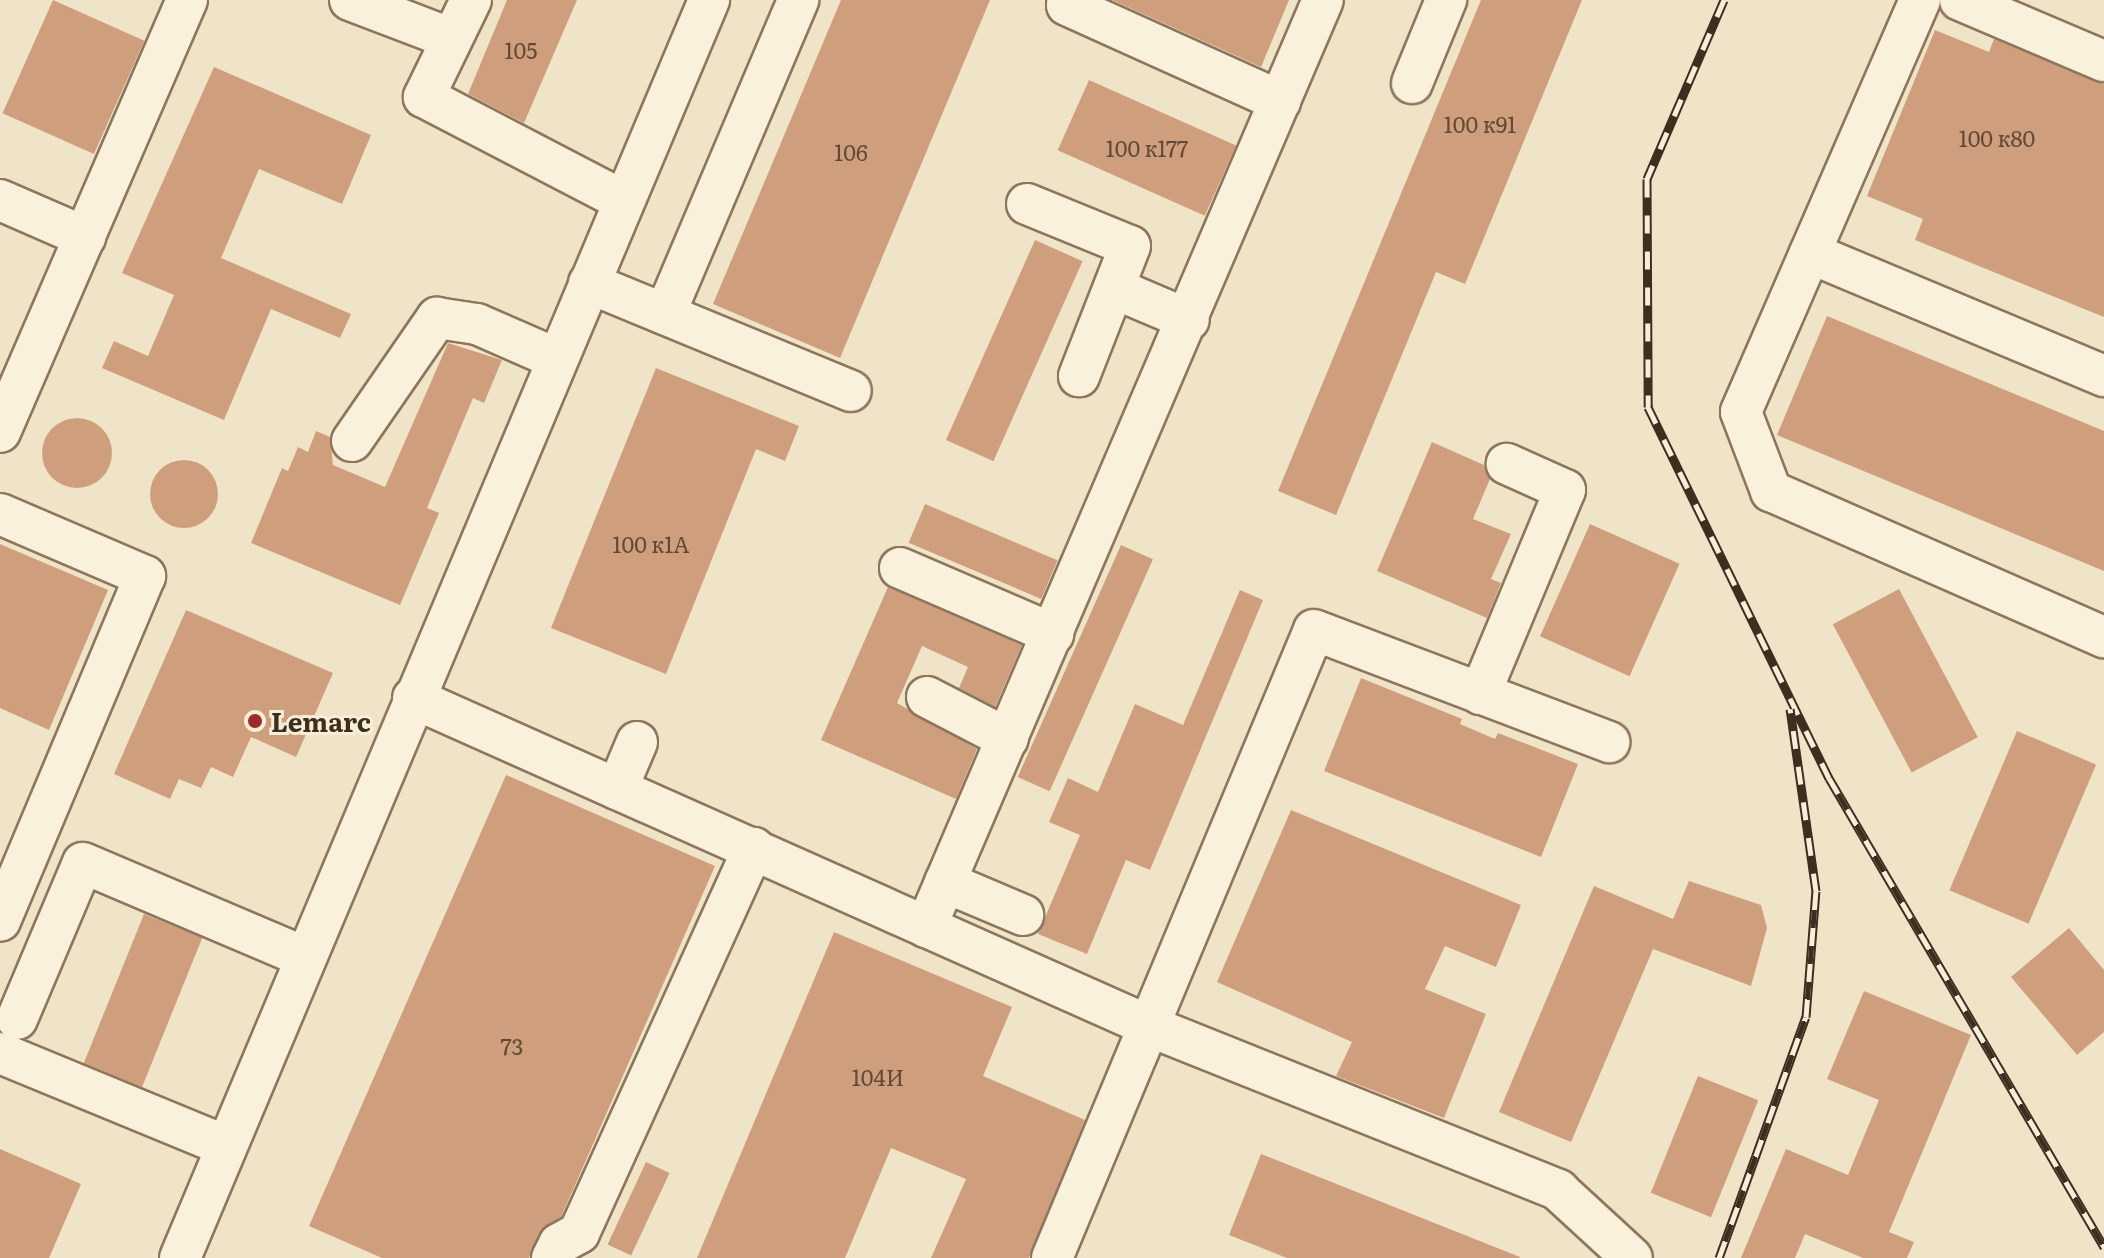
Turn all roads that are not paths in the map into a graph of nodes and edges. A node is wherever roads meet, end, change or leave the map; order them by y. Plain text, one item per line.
1 (187, 0) edge
2 (350, 0) edge
3 (471, 0) edge
4 (709, 0) edge
5 (798, 0) edge
6 (1068, 0) edge
7 (1323, 0) edge
8 (1446, 0) edge
9 (1920, 0) edge
10 (1960, 0) edge
11 (452, 39) junction
12 (2104, 61) edge
13 (1412, 83) dead end
14 (1280, 101) junction
15 (0, 200) edge
16 (624, 201) junction
17 (1027, 204) dead end
18 (85, 237) junction
19 (1810, 253) junction
20 (589, 283) junction
21 (1116, 289) junction
22 (665, 314) junction
23 (1189, 320) junction
24 (557, 359) junction
25 (1079, 376) dead end
26 (2104, 376) edge
27 (851, 391) dead end
28 (0, 432) edge
29 (352, 441) dead end
30 (1507, 464) dead end
31 (0, 514) edge
32 (900, 568) dead end
33 (1053, 634) junction
34 (2104, 637) edge
35 (1480, 694) junction
36 (927, 697) dead end
37 (413, 698) junction
38 (1008, 739) junction
39 (637, 742) dead end
40 (1609, 742) dead end
41 (617, 789) junction
42 (754, 849) junction
43 (945, 882) junction
44 (1023, 915) dead end
45 (0, 921) edge
46 (926, 927) junction
47 (304, 957) junction
48 (1149, 1026) junction
49 (9, 1036) edge
50 (226, 1146) junction
51 (568, 1253) edge
52 (180, 1258) edge
53 (1052, 1258) edge
54 (1632, 1258) edge

1 - 18 lane
2 - 11 lane
3 - 11 lane
4 - 16 lane
5 - 22 lane
6 - 14 lane
7 - 14 lane
8 - 13 lane
9 - 19 lane
10 - 12 lane
11 - 16 lane
14 - 23 lane
15 - 18 lane
16 - 20 lane
17 - 21 lane
18 - 28 lane
19 - 26 lane
19 - 34 lane
20 - 22 lane
20 - 24 lane
21 - 23 lane
21 - 25 lane
22 - 27 lane
23 - 33 lane
24 - 29 lane
24 - 37 lane
30 - 35 lane
31 - 45 lane
32 - 33 lane
33 - 38 lane
35 - 40 lane
35 - 48 lane
36 - 38 lane
37 - 41 lane
37 - 47 lane
38 - 43 lane
39 - 41 lane
41 - 42 lane
42 - 46 lane
42 - 51 lane
43 - 44 lane
43 - 46 lane
46 - 48 lane
47 - 49 lane
47 - 50 lane
48 - 53 lane
48 - 54 lane
49 - 50 lane
50 - 52 lane

